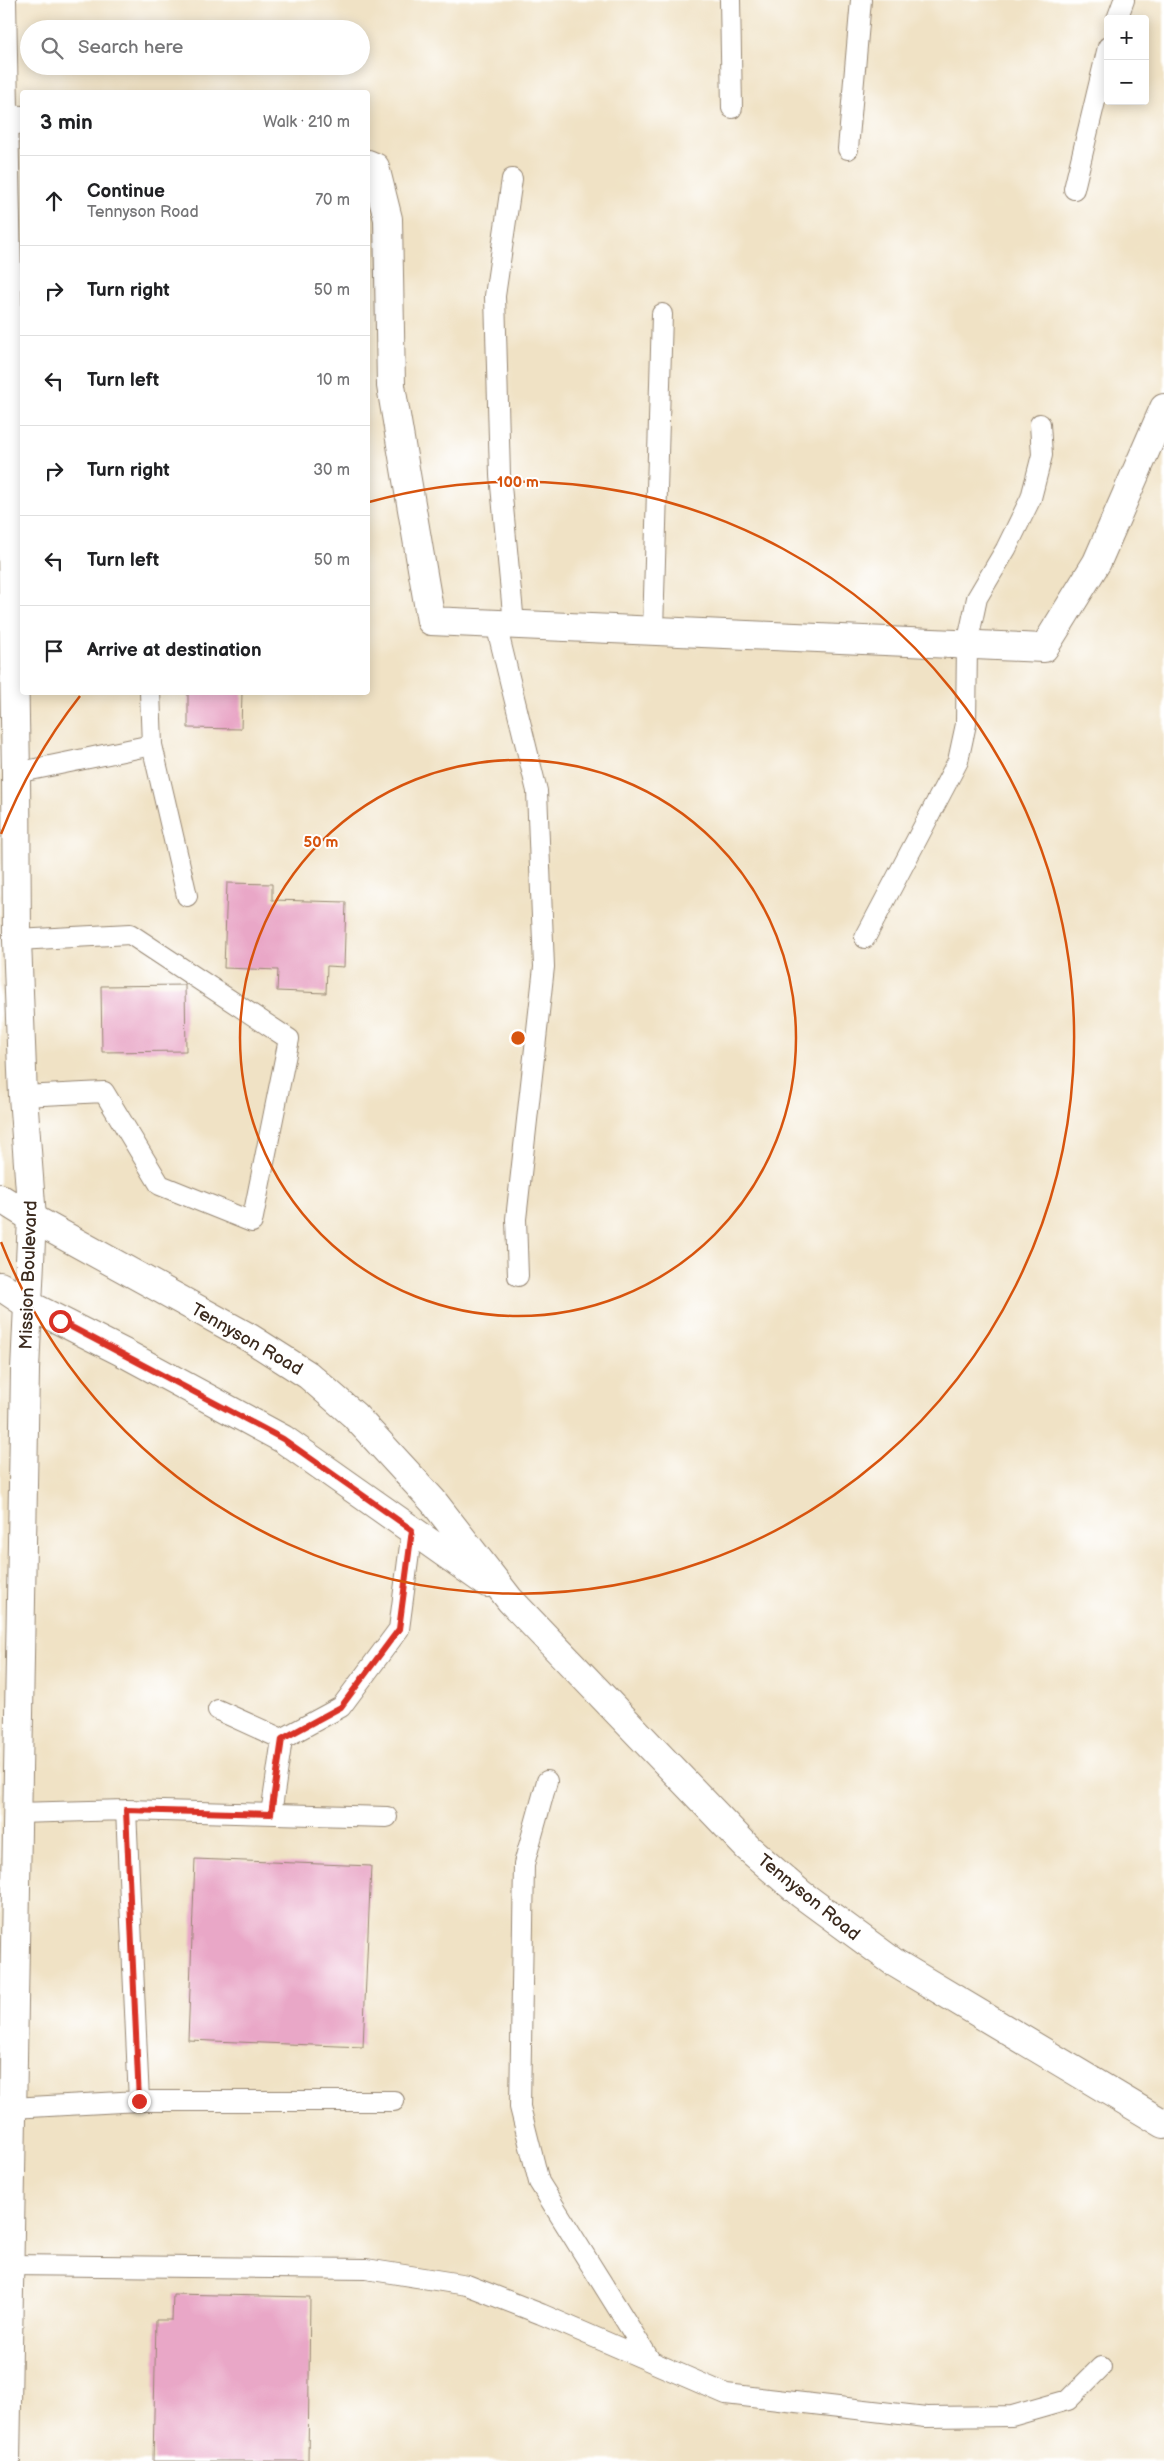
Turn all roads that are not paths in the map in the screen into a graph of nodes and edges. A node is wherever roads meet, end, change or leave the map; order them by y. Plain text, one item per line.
1 (2, 0) edge
2 (730, 0) edge
3 (861, 0) edge
4 (1124, 0) edge
5 (1118, 15) edge
6 (1105, 60) edge
7 (732, 108) dead end
8 (13, 120) edge
9 (848, 149) dead end
10 (370, 165) edge
11 (512, 179) dead end
12 (1074, 189) dead end
13 (662, 314) dead end
14 (16, 378) edge
15 (1164, 408) edge
16 (1040, 424) dead end
17 (505, 624) junction
18 (653, 631) junction
19 (967, 645) junction
20 (150, 695) edge
21 (152, 745) junction
22 (16, 772) junction
23 (187, 896) dead end
24 (864, 938) dead end
25 (17, 940) junction
26 (23, 1096) junction
27 (0, 1198) edge
28 (32, 1218) junction
29 (518, 1276) dead end
30 (0, 1286) edge
31 (27, 1304) junction
32 (412, 1530) junction
33 (510, 1600) junction
34 (218, 1710) dead end
35 (282, 1739) junction
36 (547, 1781) dead end
37 (126, 1810) junction
38 (17, 1813) junction
39 (271, 1814) junction
40 (387, 1817) dead end
41 (139, 2101) junction
42 (394, 2101) dead end
43 (12, 2108) junction
44 (1164, 2124) edge
45 (9, 2265) junction
46 (650, 2360) junction
47 (1101, 2367) dead end
48 (6, 2461) edge

1 - 8 street, Mission Boulevard
2 - 7 lane
3 - 9 lane
4 - 5 lane
6 - 12 lane
8 - 14 street, Mission Boulevard
10 - 17 street
11 - 17 lane
13 - 18 lane
14 - 22 street, Mission Boulevard
15 - 19 street
16 - 19 lane
17 - 18 street
17 - 29 lane
18 - 19 street
19 - 24 lane
20 - 21 lane
21 - 22 lane
21 - 23 lane
22 - 25 street, Mission Boulevard
25 - 26 street, Mission Boulevard
25 - 26 lane
26 - 28 street, Mission Boulevard
27 - 28 street, Tennyson Road
28 - 31 street, Mission Boulevard
28 - 33 street, Tennyson Road
30 - 31 street, Tennyson Road
31 - 32 street, Tennyson Road
31 - 38 street, Mission Boulevard
32 - 33 street, Tennyson Road
32 - 35 lane
33 - 44 street, Tennyson Road
34 - 35 lane
35 - 39 lane
36 - 46 lane
37 - 38 lane
37 - 39 lane
37 - 41 lane
38 - 43 street, Mission Boulevard
39 - 40 lane
41 - 42 lane
41 - 43 lane
43 - 45 street, Mission Boulevard
45 - 46 lane
45 - 48 street, Mission Boulevard
46 - 47 lane

